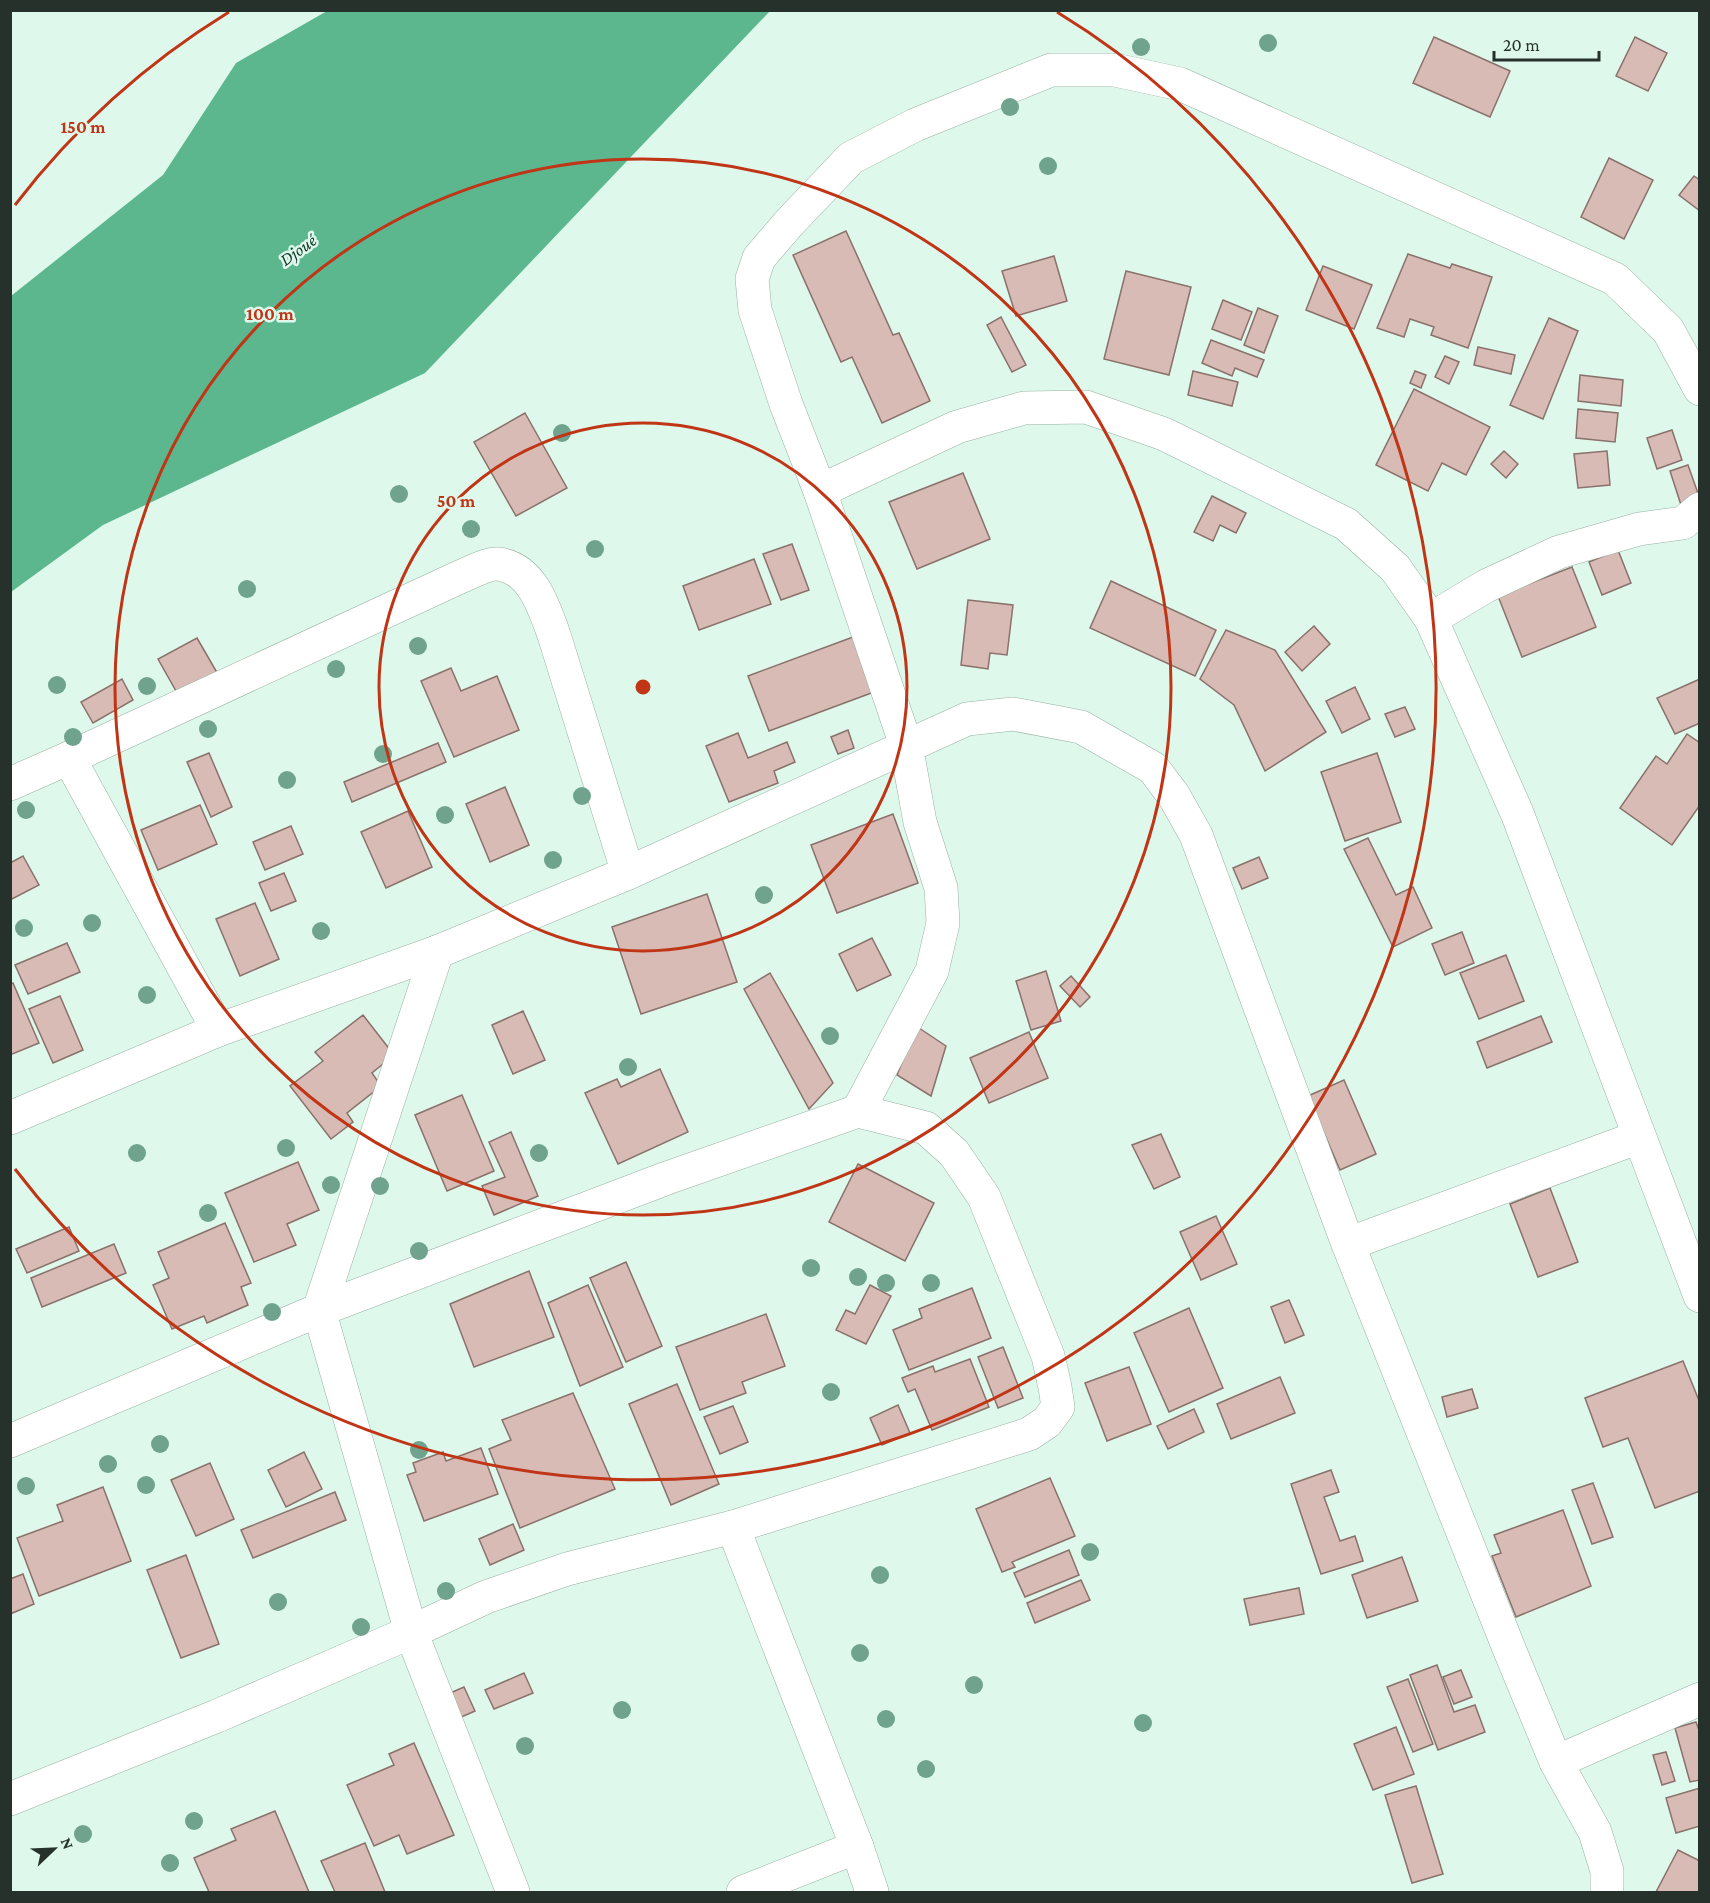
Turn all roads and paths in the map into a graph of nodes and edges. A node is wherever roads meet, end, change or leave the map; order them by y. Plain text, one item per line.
1 (1700, 389) edge
2 (820, 491) junction
3 (1700, 509) edge
4 (1431, 619) junction
5 (906, 745) junction
6 (69, 758) junction
7 (10, 784) edge
8 (628, 873) junction
9 (437, 952) junction
10 (218, 1030) junction
11 (858, 1111) junction
12 (10, 1118) edge
13 (1639, 1137) junction
14 (1348, 1244) junction
15 (1700, 1296) edge
16 (319, 1310) junction
17 (10, 1441) edge
18 (733, 1527) junction
19 (411, 1632) junction
20 (1700, 1699) edge
21 (1556, 1762) junction
22 (10, 1799) edge
23 (857, 1847) junction
24 (513, 1893) edge
25 (743, 1893) edge
26 (872, 1893) edge
27 (1607, 1893) edge

1 - 2 street
2 - 4 street
2 - 5 street
3 - 4 street
4 - 13 street
5 - 8 street
5 - 11 street
5 - 14 street
6 - 7 street
6 - 8 street
6 - 10 street
8 - 9 street
9 - 10 street
9 - 16 street
10 - 12 street
11 - 16 street
11 - 18 street
13 - 14 street
13 - 15 street
14 - 21 street
16 - 17 street
16 - 19 street
18 - 19 street
18 - 23 street
19 - 22 street
19 - 24 street
20 - 21 street
21 - 27 street
23 - 25 street
23 - 26 street

